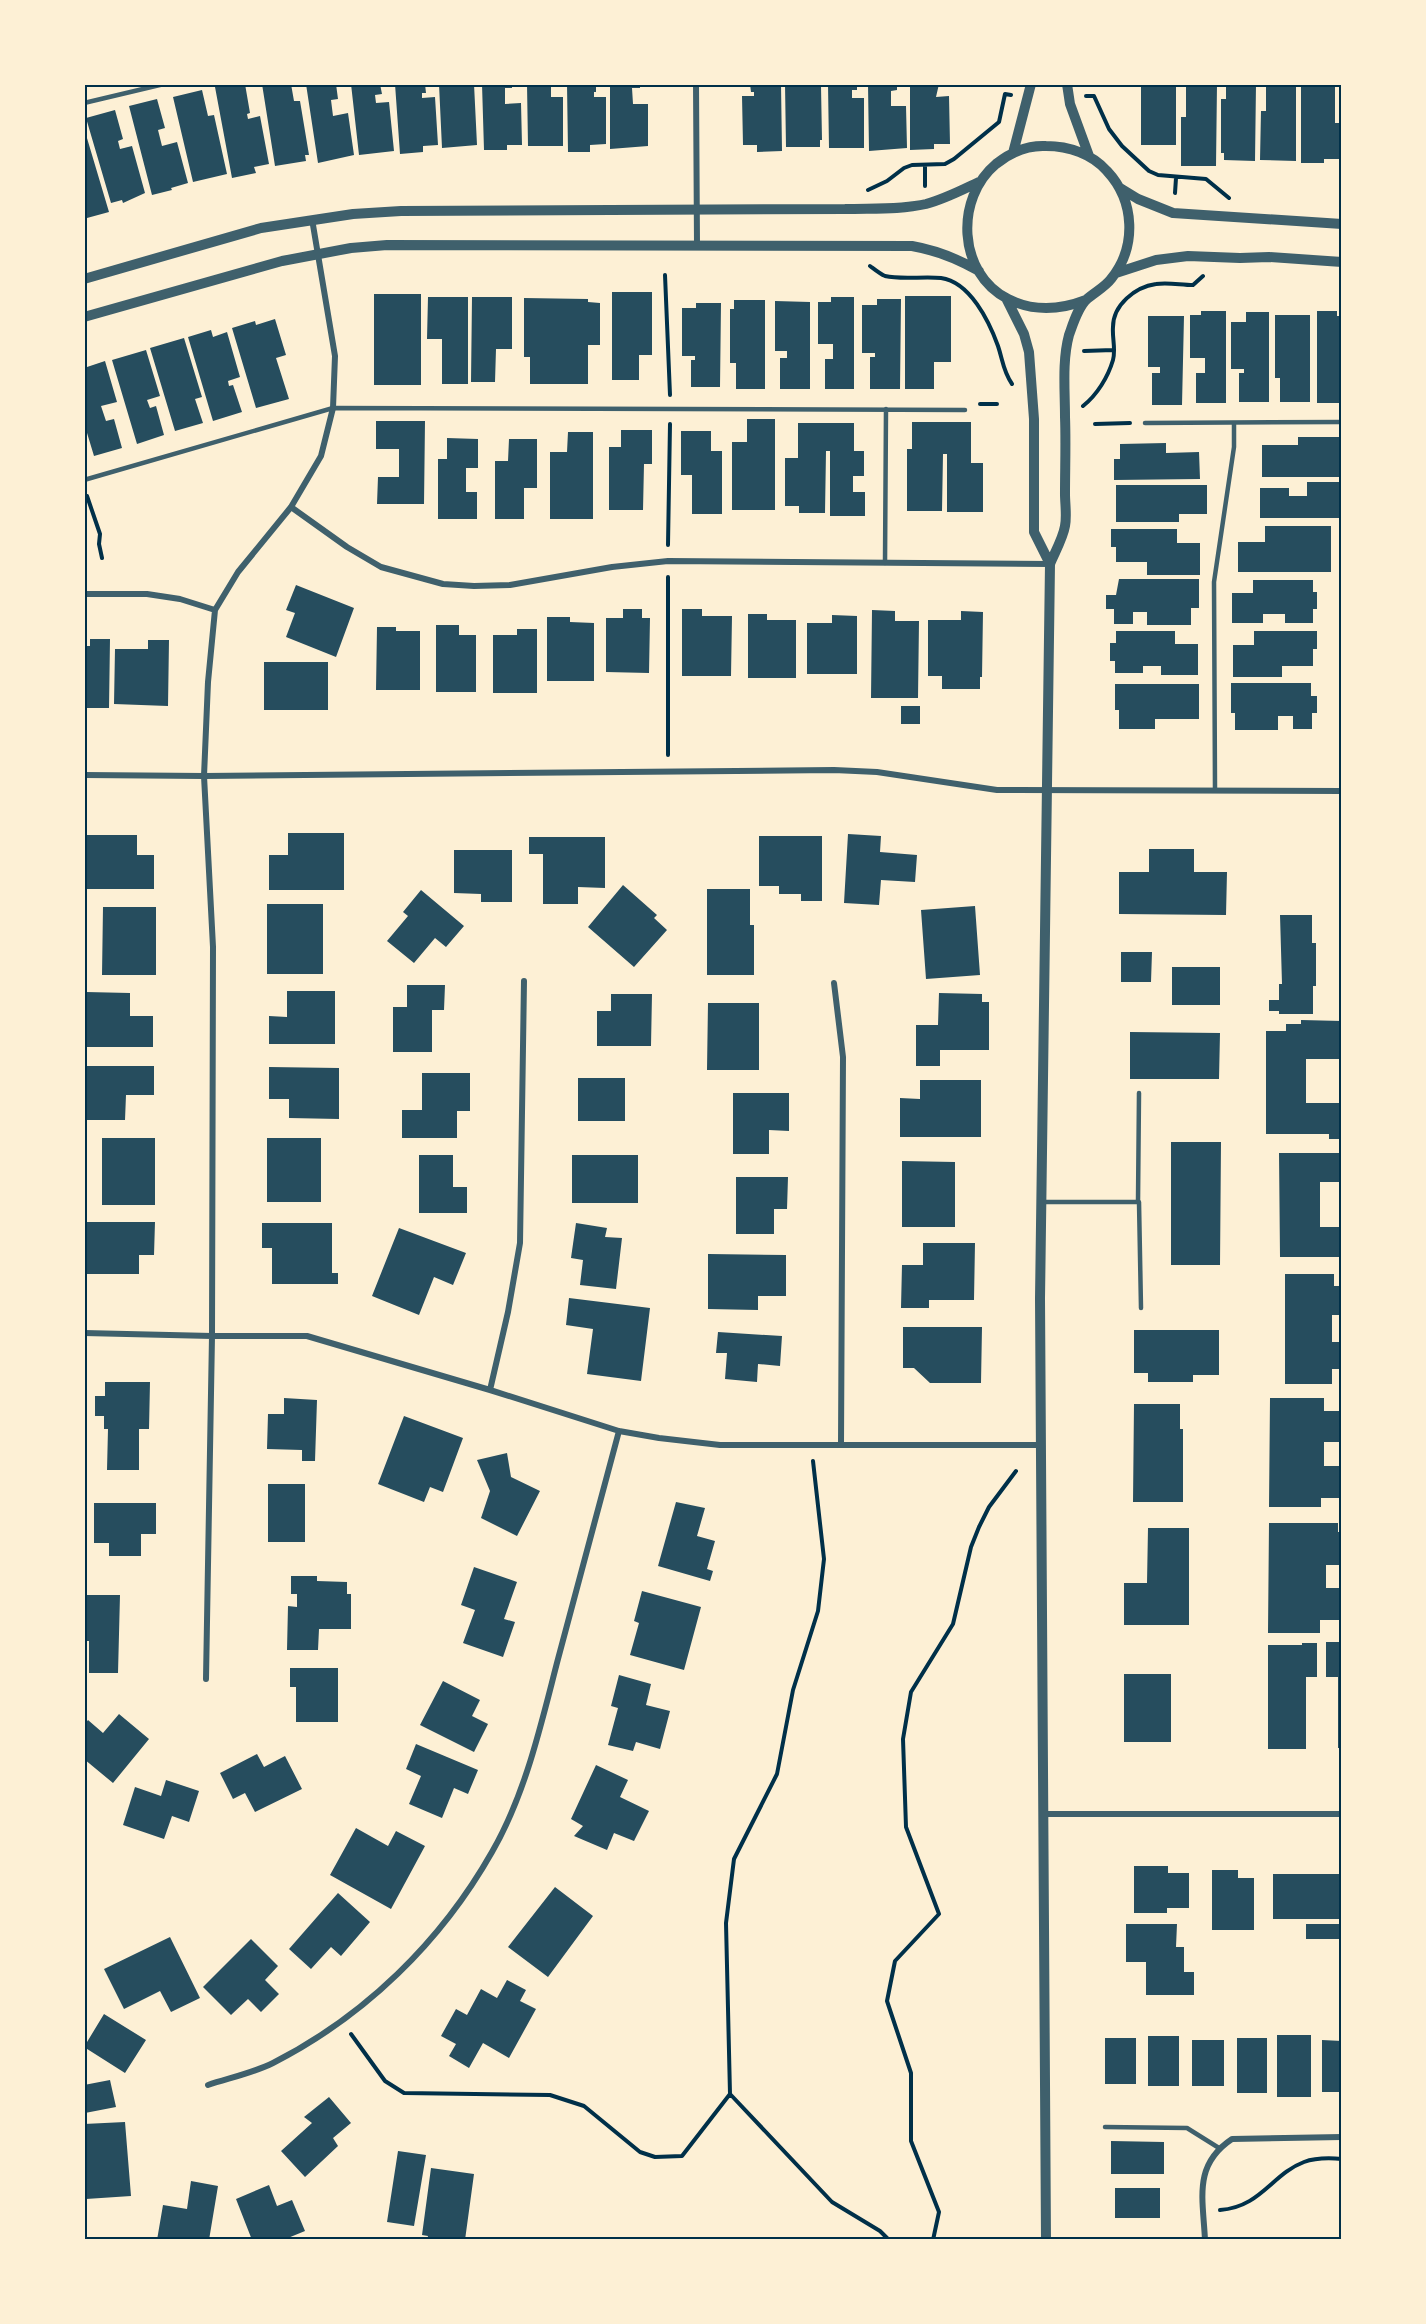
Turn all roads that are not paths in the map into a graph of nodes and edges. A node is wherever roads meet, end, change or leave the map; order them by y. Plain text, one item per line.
1 (164, 84) edge
2 (696, 84) edge
3 (1031, 84) edge
4 (1067, 84) edge
5 (84, 103) edge
6 (1013, 153) junction
7 (1089, 156) junction
8 (979, 182) junction
9 (1120, 188) junction
10 (696, 209) junction
11 (312, 219) junction
12 (1342, 224) edge
13 (697, 245) junction
14 (319, 254) junction
15 (1342, 262) edge
16 (979, 271) junction
17 (1116, 273) junction
18 (84, 279) edge
19 (1006, 298) junction
20 (1086, 300) junction
21 (84, 317) edge
22 (333, 408) junction
23 (886, 409) junction
24 (965, 410) dead end
25 (1342, 422) edge
26 (1145, 423) road end
27 (1234, 423) junction
28 (84, 480) edge
29 (291, 507) junction
30 (885, 563) junction
31 (1050, 564) junction
32 (84, 594) edge
33 (215, 610) junction
34 (84, 775) edge
35 (204, 776) junction
36 (1215, 789) junction
37 (1046, 790) junction
38 (1342, 791) edge
39 (525, 981) dead end
40 (834, 983) dead end
41 (1139, 1093) dead end
42 (1041, 1202) junction
43 (1138, 1202) junction
44 (1141, 1308) dead end
45 (84, 1333) edge
46 (212, 1336) junction
47 (490, 1390) junction
48 (619, 1431) junction
49 (1041, 1444) junction
50 (841, 1445) junction
51 (206, 1679) dead end
52 (1043, 1814) junction
53 (1342, 1814) edge
54 (208, 2085) dead end
55 (1104, 2127) dead end
56 (1342, 2137) edge
57 (1219, 2148) junction
58 (1046, 2240) edge
59 (1205, 2240) edge

1 - 5 lane
2 - 10 street
3 - 6 street
4 - 7 street
6 - 7 street
6 - 8 street
7 - 9 street
8 - 10 street
8 - 16 street
9 - 12 street
9 - 17 street
10 - 11 street
10 - 13 street
11 - 14 street
11 - 18 street
13 - 14 street
13 - 16 street
14 - 21 street
14 - 22 street
15 - 17 street
16 - 19 street
17 - 20 street
19 - 20 street
19 - 31 street
20 - 31 street
22 - 23 lane
22 - 28 lane
22 - 29 street
23 - 24 lane
23 - 30 lane
25 - 27 lane
26 - 27 lane
27 - 36 lane
29 - 30 street
29 - 33 street
30 - 31 street
31 - 37 street
32 - 33 street
33 - 35 street
34 - 35 street
35 - 37 street
35 - 46 street
36 - 37 street
36 - 38 street
37 - 42 street
39 - 47 street
40 - 50 street
41 - 43 lane
42 - 43 lane
42 - 49 street
43 - 44 lane
45 - 46 street
46 - 47 street
46 - 51 street
47 - 48 street
48 - 50 street
48 - 54 street
49 - 50 street
49 - 52 street
52 - 53 street
52 - 58 street
55 - 57 lane
56 - 57 street
57 - 59 street

